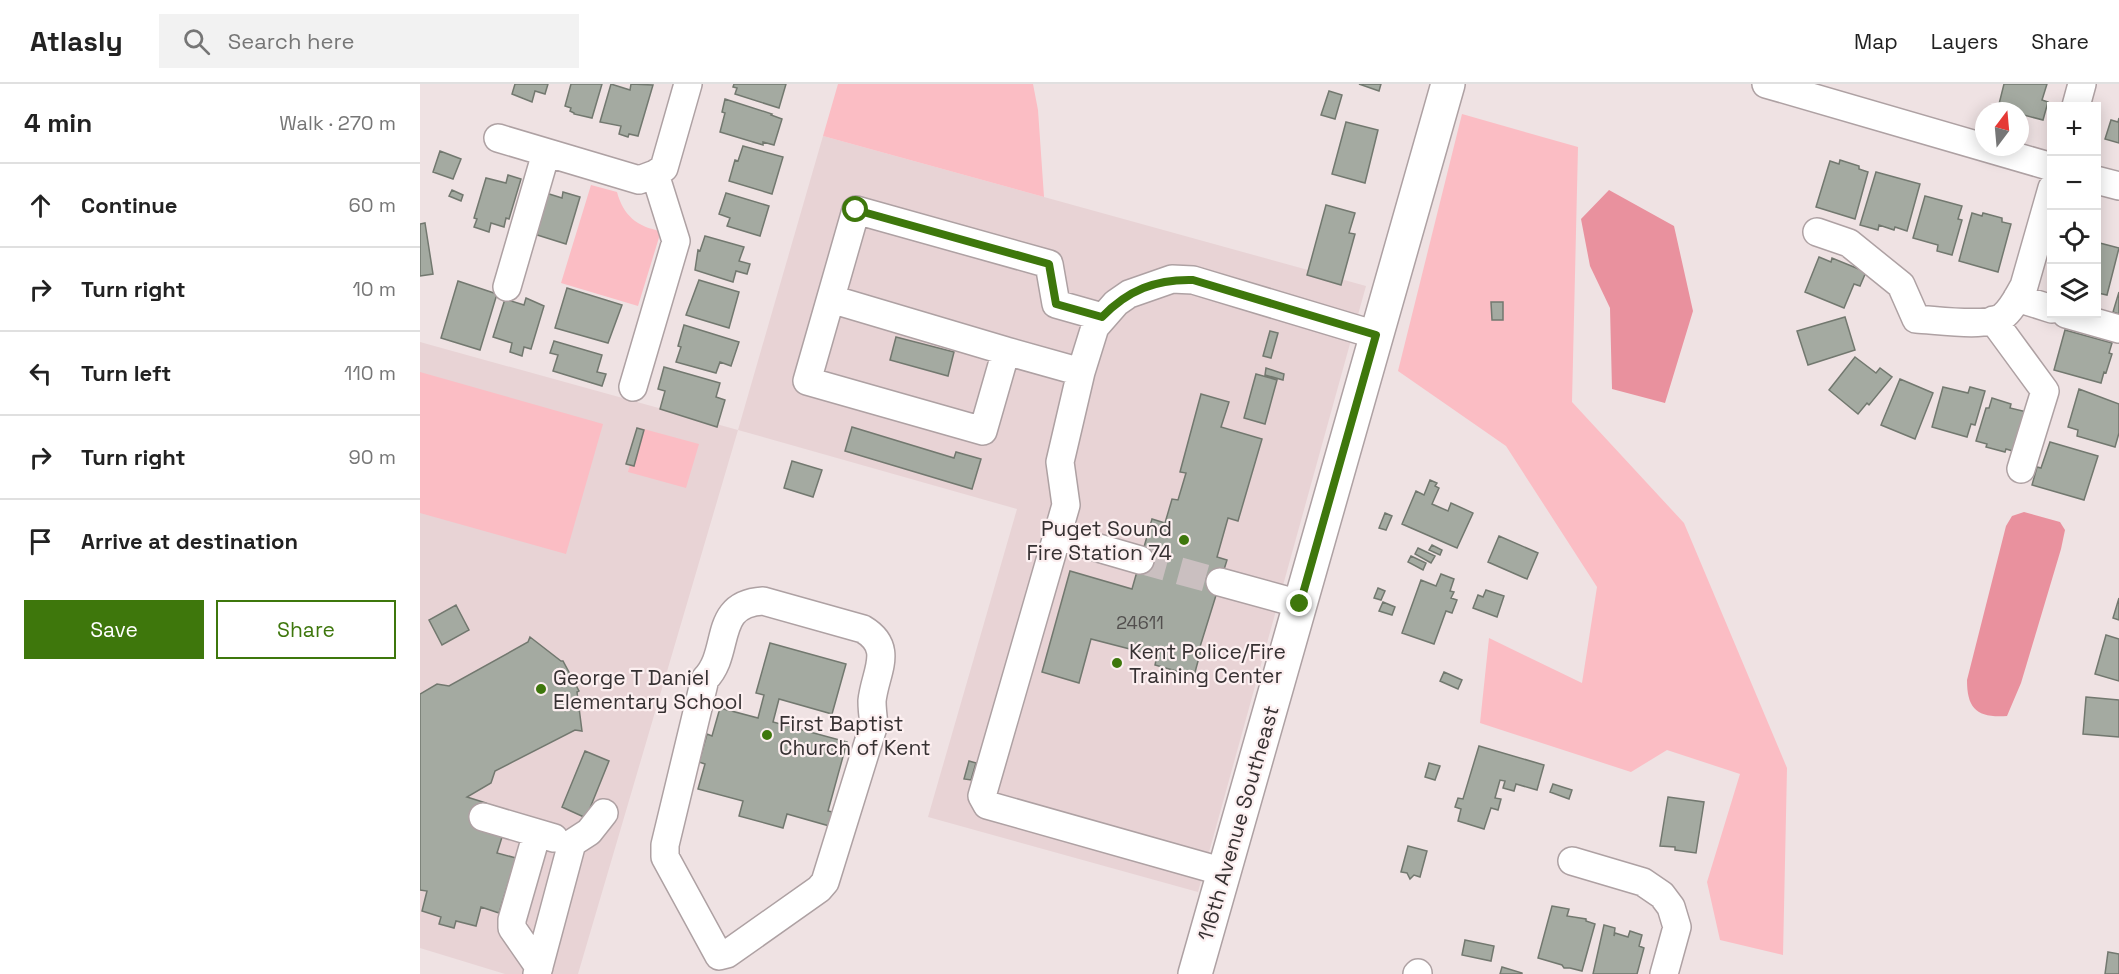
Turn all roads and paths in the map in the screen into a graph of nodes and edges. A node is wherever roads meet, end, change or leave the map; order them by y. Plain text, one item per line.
1 (688, 84) edge
2 (1448, 84) edge
3 (1766, 84) edge
4 (2082, 84) edge
5 (1837, 94) edge
6 (2077, 102) edge
7 (498, 138) dead end
8 (546, 153) junction
9 (2047, 165) edge
10 (655, 174) junction
11 (2101, 181) edge
12 (2119, 186) edge
13 (2047, 206) edge
14 (1817, 232) dead end
15 (507, 286) dead end
16 (831, 298) junction
17 (2017, 298) junction
18 (2047, 307) edge
19 (1102, 317) junction
20 (2080, 318) edge
21 (1993, 320) junction
22 (2119, 329) edge
23 (1376, 335) junction
24 (1006, 351) junction
25 (1082, 372) junction
26 (633, 387) dead end
27 (2021, 469) dead end
28 (1057, 536) junction
29 (1140, 560) tunnel mouth
30 (1220, 582) tunnel mouth
31 (1300, 604) junction
32 (604, 813) dead end
33 (483, 817) dead end
34 (537, 833) junction
35 (572, 843) junction
36 (1572, 861) dead end
37 (1224, 872) junction
38 (717, 965) edge
39 (538, 971) edge
40 (1195, 974) edge
41 (1664, 974) edge

1 - 10 street
2 - 23 main road, 116th Avenue Southeast
3 - 5 street
4 - 6 street
5 - 9 street
7 - 8 street
8 - 10 street
8 - 15 street
10 - 26 street
11 - 12 street
13 - 17 street
14 - 21 street
16 - 19 street
16 - 24 street
16 - 24 street
17 - 18 street
17 - 21 street
19 - 23 street
19 - 25 street
20 - 22 street
21 - 27 street
23 - 31 main road, 116th Avenue Southeast
24 - 25 street
25 - 28 street
28 - 29 street
28 - 37 street
30 - 31 street
31 - 37 main road, 116th Avenue Southeast
32 - 35 street
33 - 34 street
34 - 35 street
34 - 39 street
35 - 39 street
36 - 41 street
37 - 40 main road, 116th Avenue Southeast
38 - 38 street

